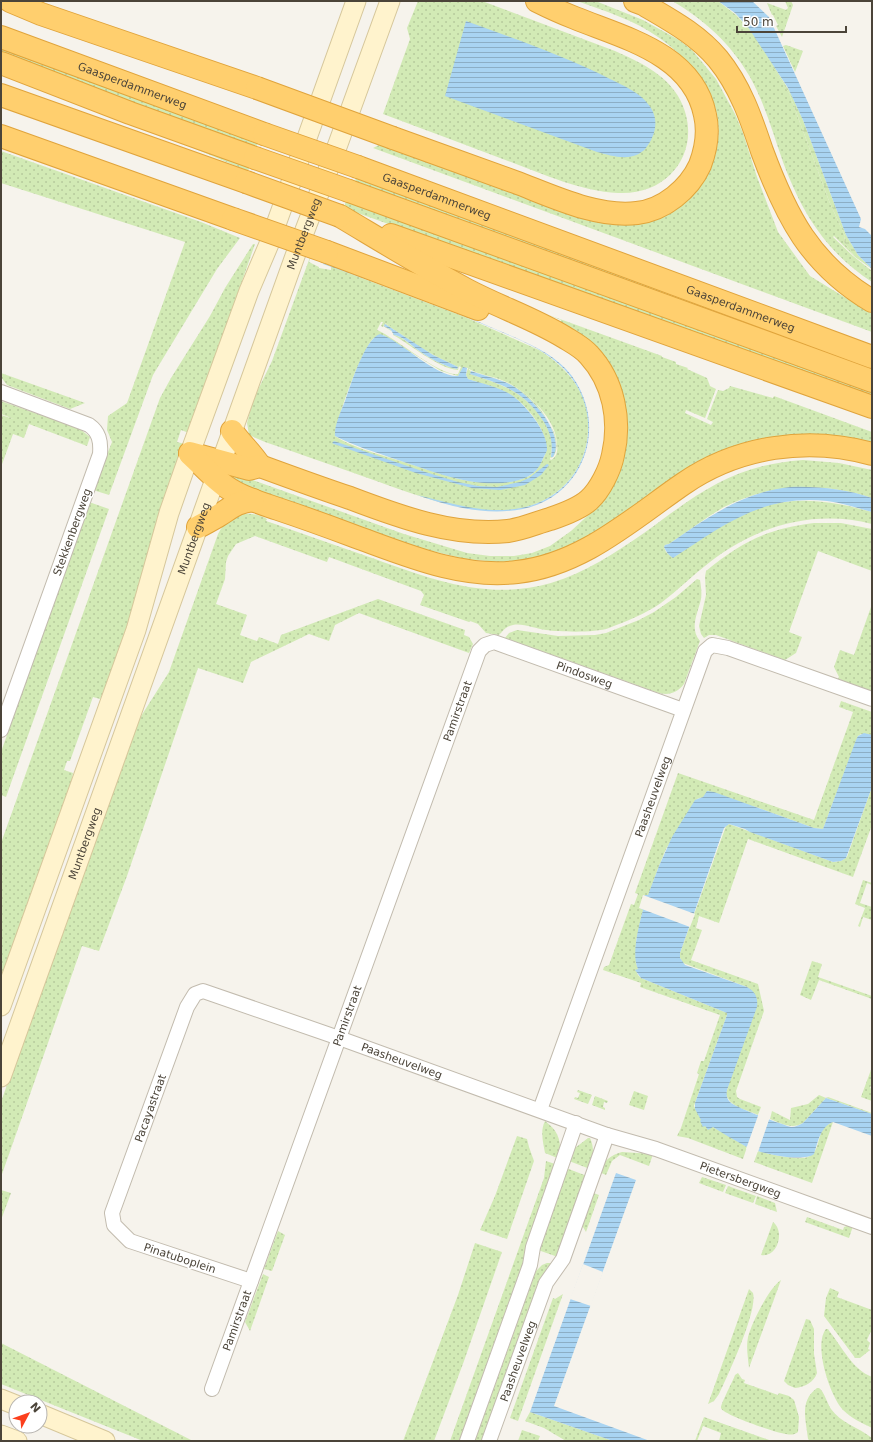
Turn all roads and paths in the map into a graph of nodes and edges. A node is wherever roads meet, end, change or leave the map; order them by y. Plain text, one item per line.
1 (10, 1) edge
2 (356, 1) edge
3 (390, 1) edge
4 (536, 1) edge
5 (635, 1) edge
6 (1, 37) edge
7 (1, 63) edge
8 (1, 95) edge
9 (1, 136) edge
10 (340, 216) junction
11 (872, 301) edge
12 (585, 350) junction
13 (872, 357) edge
14 (872, 381) edge
15 (1, 392) edge
16 (872, 408) edge
17 (232, 431) junction
18 (190, 453) junction
19 (872, 454) edge
20 (260, 466) junction
21 (218, 470) junction
22 (253, 500) junction
23 (198, 527) junction
24 (485, 645) joint
25 (872, 700) edge
26 (683, 710) junction
27 (1, 730) edge
28 (195, 994) joint
29 (1, 1006) edge
30 (339, 1038) junction
31 (1, 1077) edge
32 (540, 1110) junction
33 (576, 1123) junction
34 (607, 1135) junction
35 (114, 1225) joint
36 (872, 1227) edge
37 (251, 1281) junction
38 (212, 1389) dead end
39 (48, 1417) edge
40 (1, 1435) edge
41 (17, 1441) edge
42 (105, 1441) edge
43 (467, 1441) edge
44 (489, 1441) edge

1 - 4 highway, bridge
2 - 18 main road, Muntbergweg
3 - 17 main road, Muntbergweg
5 - 11 highway
6 - 13 highway, Gaasperdammerweg, bridge
7 - 14 highway, bridge
8 - 10 highway, bridge
9 - 12 highway, bridge
10 - 12 highway
10 - 16 highway
12 - 20 highway
15 - 27 street, Stekkenbergweg
17 - 20 highway
17 - 21 main road, Muntbergweg
18 - 21 highway
18 - 29 main road, Muntbergweg
19 - 22 highway
20 - 21 highway
21 - 22 highway
21 - 23 main road, Muntbergweg
22 - 23 highway
23 - 31 main road, Muntbergweg
24 - 26 street, Pindosweg
24 - 30 street, Pamirstraat
25 - 26 street, Paasheuvelweg
26 - 32 street, Paasheuvelweg
28 - 30 street, Paasheuvelweg
28 - 35 street, Pacayastraat
30 - 32 street, Paasheuvelweg
30 - 37 street, Pamirstraat
32 - 33 street, Paasheuvelweg
33 - 34 street, Paasheuvelweg
33 - 43 street, Paasheuvelweg
34 - 36 street, Pietersbergweg
34 - 44 street, Paasheuvelweg
35 - 37 street, Pinatuboplein
37 - 38 street, Pamirstraat
39 - 42 main road
40 - 41 main road

